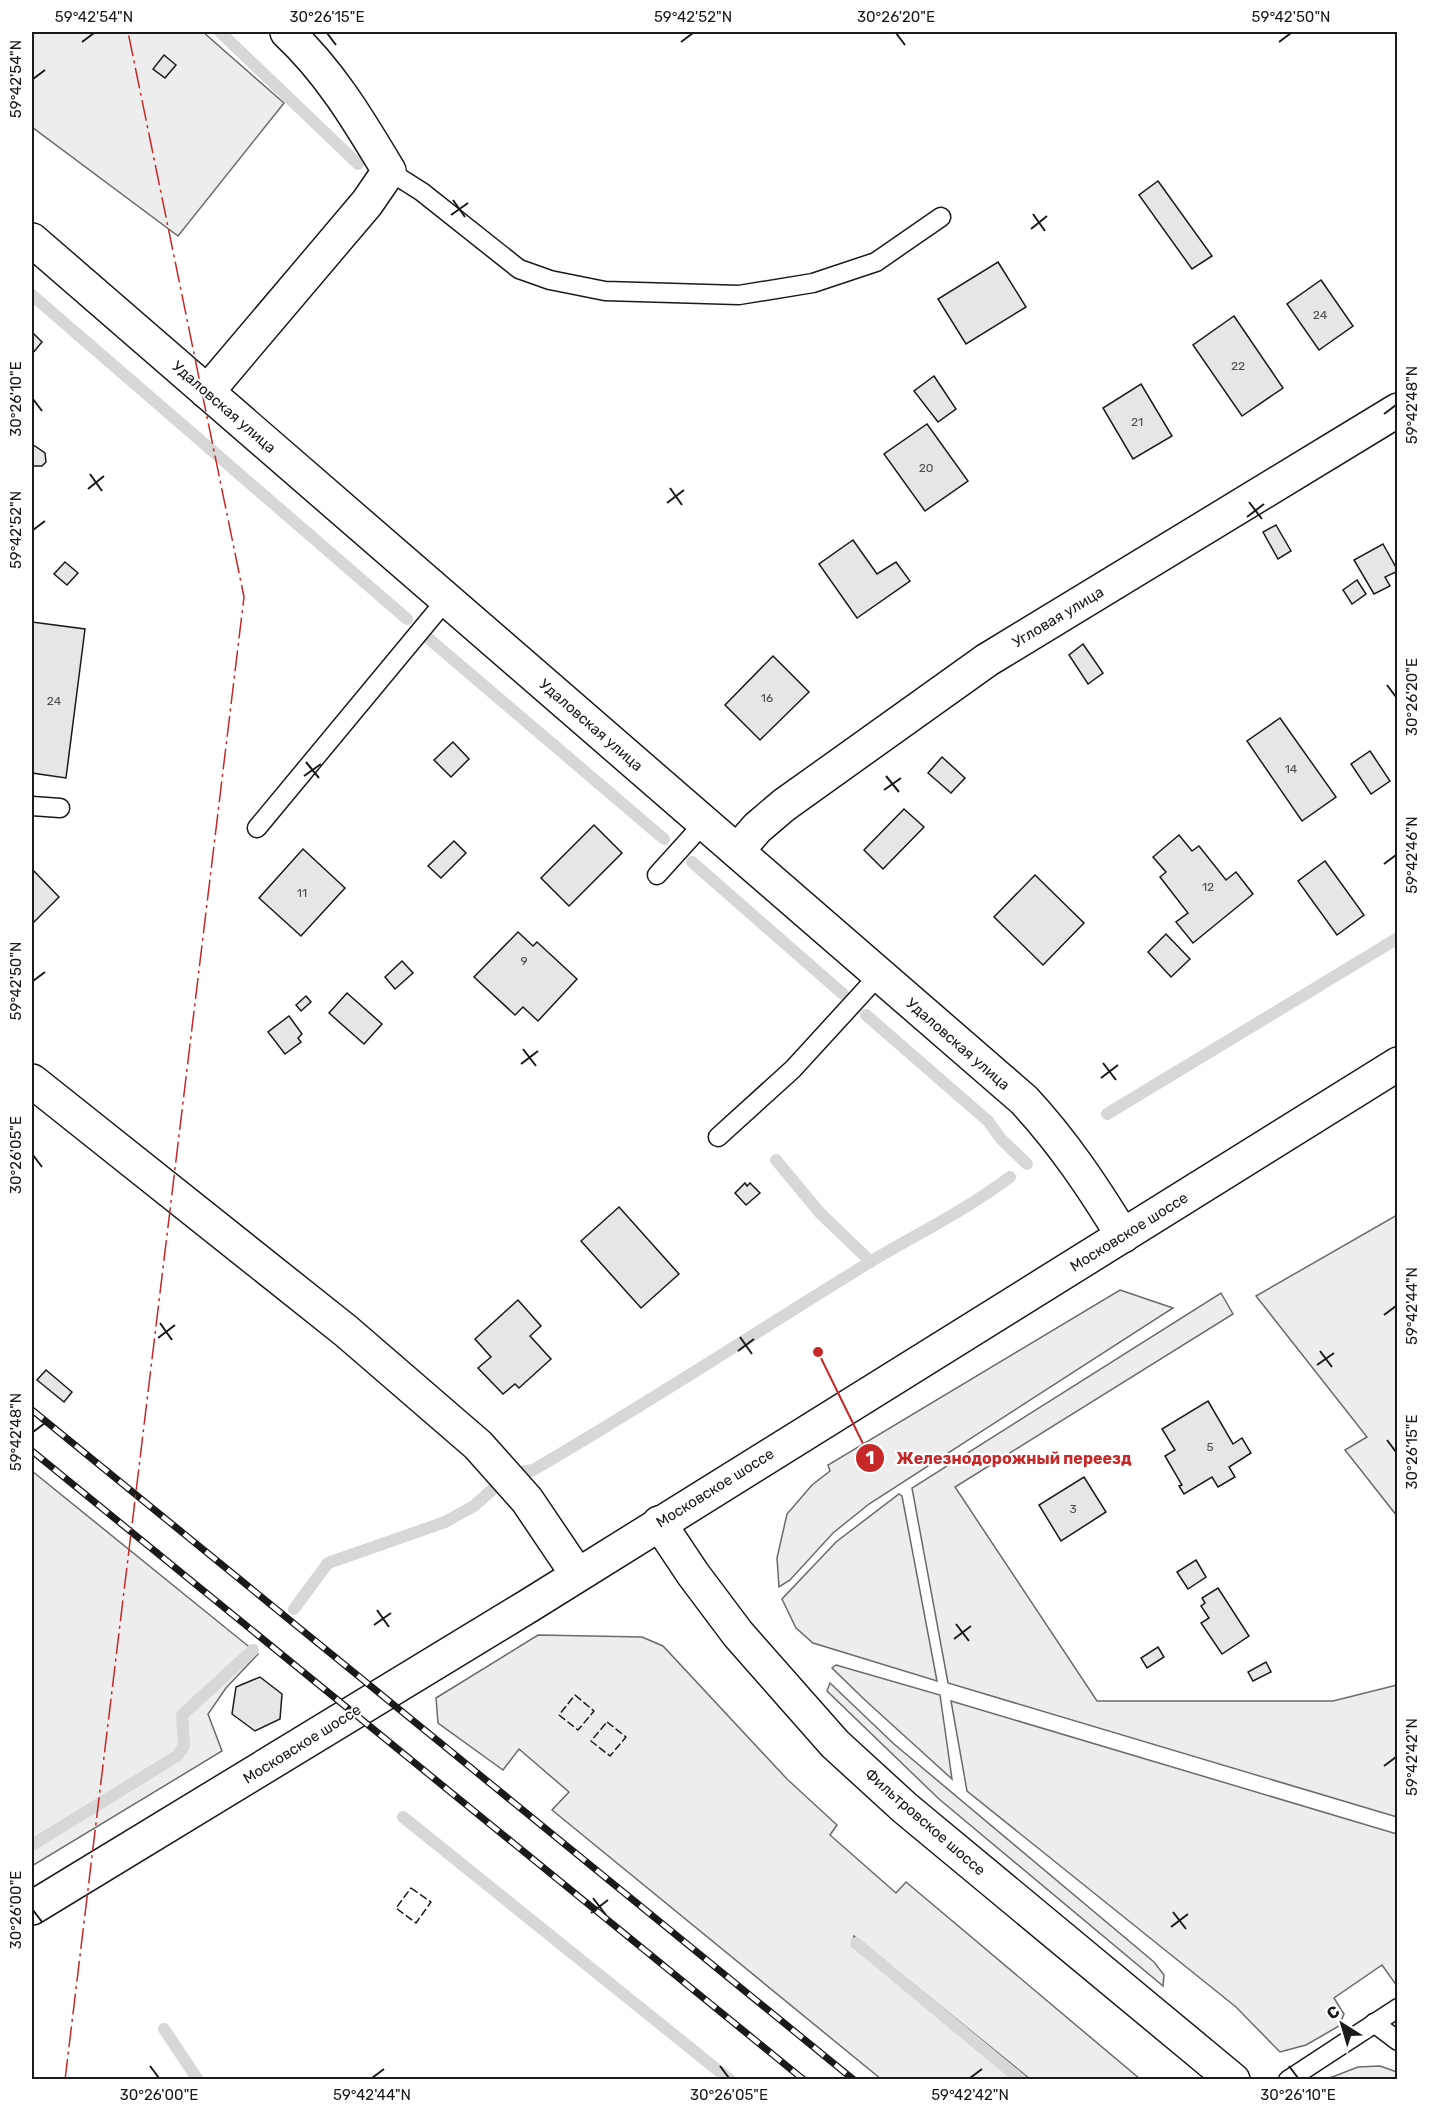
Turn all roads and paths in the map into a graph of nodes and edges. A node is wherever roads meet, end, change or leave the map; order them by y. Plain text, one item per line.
1 (286, 32) edge
2 (389, 171) junction
3 (941, 217) dead end
4 (32, 240) edge
5 (207, 392) junction
6 (1398, 410) edge
7 (446, 600) junction
8 (32, 806) edge
9 (60, 808) dead end
10 (704, 823) junction
11 (257, 828) dead end
12 (737, 851) junction
13 (657, 875) dead end
14 (879, 975) junction
15 (1398, 1064) edge
16 (32, 1081) edge
17 (718, 1137) dead end
18 (1123, 1236) junction
19 (659, 1523) junction
20 (577, 1574) junction
21 (32, 1908) edge
22 (1398, 2008) edge
23 (1374, 2023) junction
24 (1398, 2041) edge
25 (1233, 2079) edge
26 (1288, 2079) edge

1 - 2 main road
2 - 3 lane
2 - 5 main road
4 - 5 main road, Удаловская улица
5 - 7 main road, Удаловская улица
6 - 12 main road, Угловая улица
7 - 10 main road, Удаловская улица
7 - 11 lane
8 - 9 lane
10 - 12 main road, Удаловская улица
10 - 13 lane
12 - 14 main road, Удаловская улица
14 - 17 lane
14 - 18 main road, Удаловская улица
15 - 18 main road, Московское шоссе
16 - 20 main road
18 - 19 main road, Московское шоссе
19 - 20 main road, Московское шоссе
19 - 25 main road, Фильтровское шоссе
20 - 21 main road, Московское шоссе
22 - 23 lane
23 - 24 lane
23 - 26 lane

